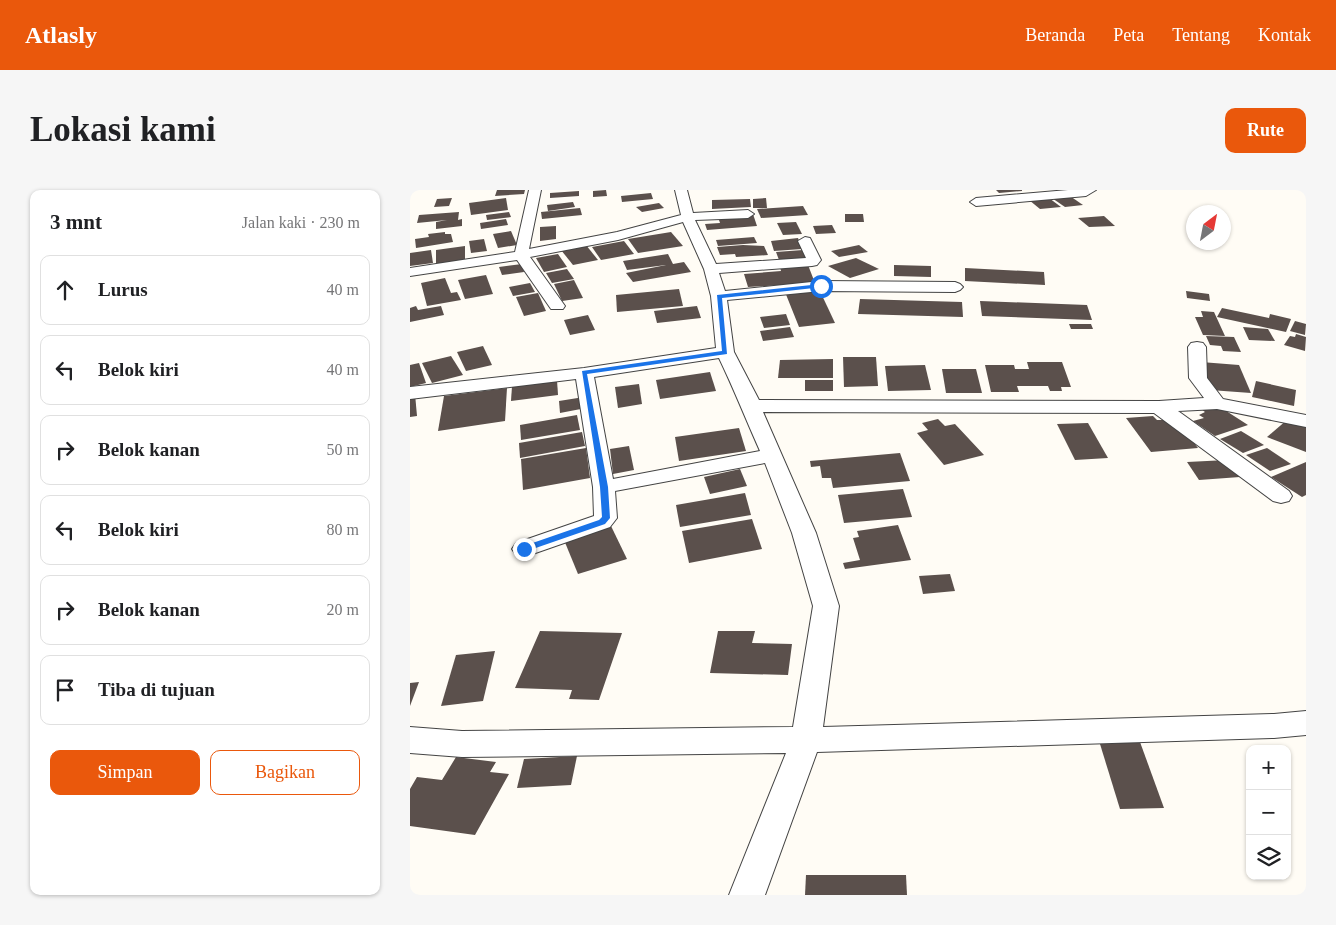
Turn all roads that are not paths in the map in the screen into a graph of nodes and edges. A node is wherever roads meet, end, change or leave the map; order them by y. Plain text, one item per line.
1 (535, 190) edge
2 (680, 190) edge
3 (1090, 190) edge
4 (976, 202) dead end
5 (748, 214) dead end
6 (688, 216) junction
7 (805, 241) dead end
8 (521, 255) junction
9 (711, 269) junction
10 (410, 272) edge
11 (956, 287) dead end
12 (719, 296) junction
13 (557, 306) dead end
14 (1197, 347) dead end
15 (725, 352) junction
16 (584, 372) junction
17 (410, 393) edge
18 (1216, 402) junction
19 (752, 406) junction
20 (1159, 407) junction
21 (1306, 421) edge
22 (772, 455) junction
23 (604, 487) junction
24 (1281, 496) dead end
25 (524, 549) dead end
26 (1306, 723) edge
27 (410, 740) edge
28 (806, 740) junction
29 (747, 895) edge

1 - 8 street
2 - 6 street
3 - 4 street
5 - 6 street
6 - 8 street
6 - 9 street
7 - 9 street
8 - 10 street
8 - 13 street
9 - 12 street
11 - 12 street
12 - 15 street
14 - 18 street
15 - 16 street
15 - 19 street
16 - 17 street
16 - 23 street
18 - 20 street
18 - 21 street
19 - 20 street
19 - 22 street
20 - 24 street
22 - 23 street
22 - 28 street
23 - 25 street
26 - 28 street
27 - 28 street
28 - 29 street

